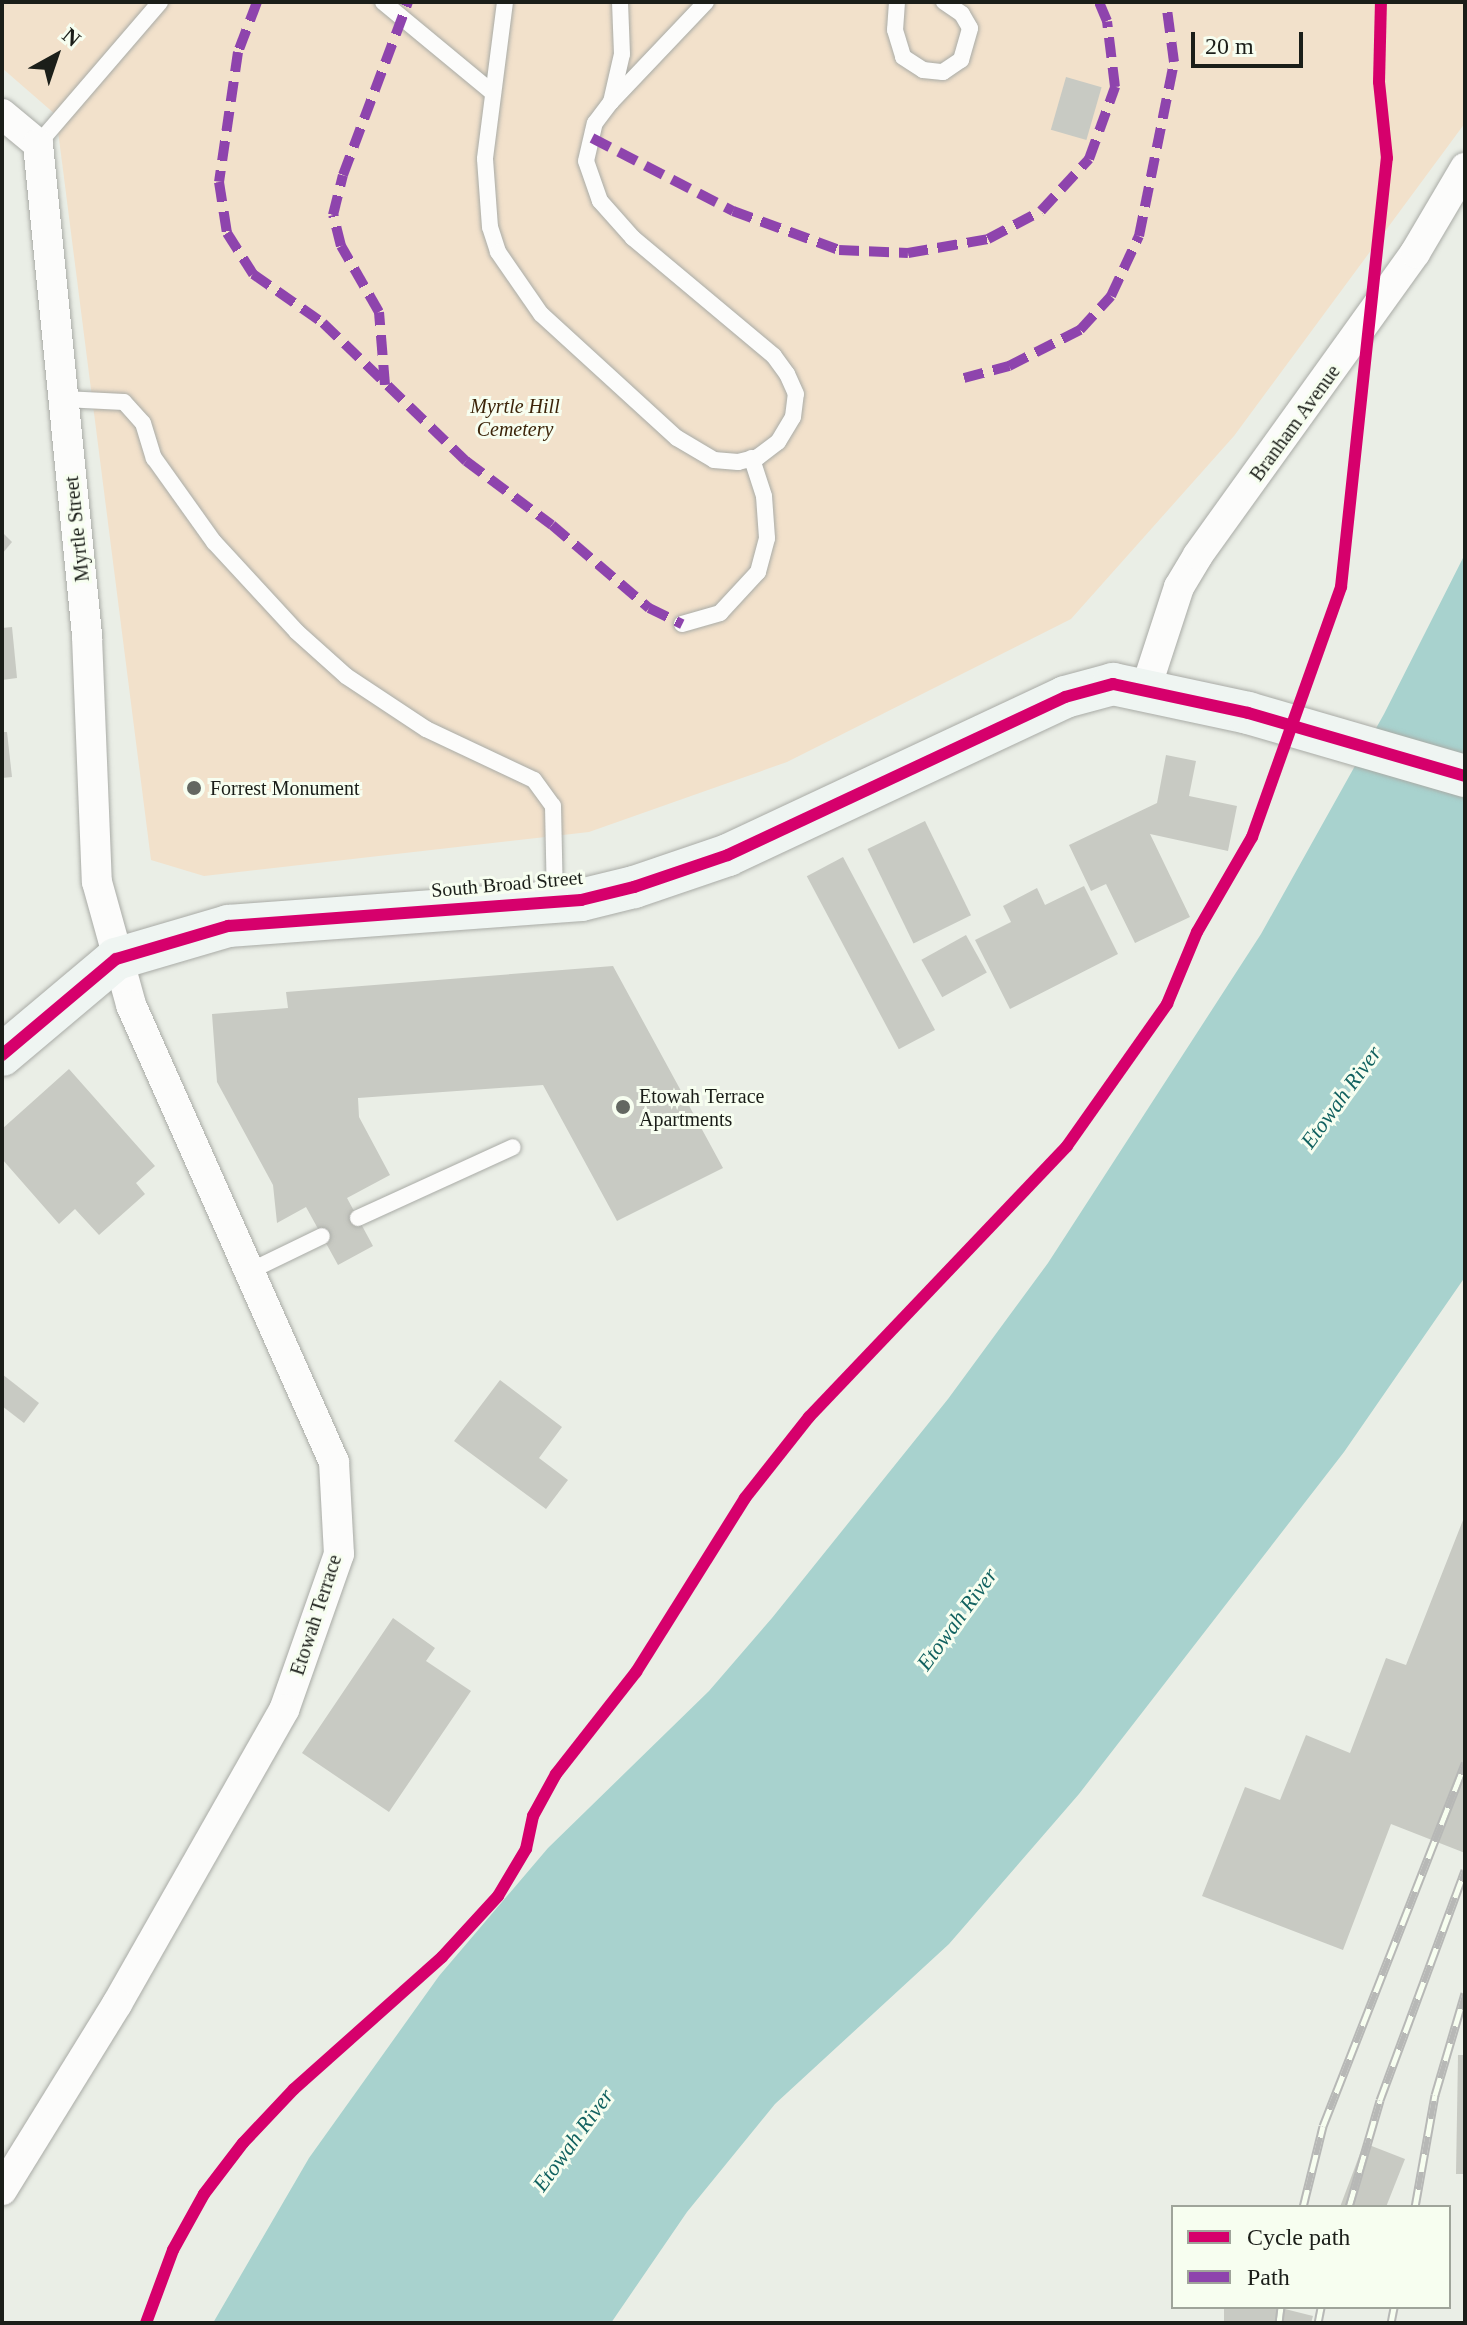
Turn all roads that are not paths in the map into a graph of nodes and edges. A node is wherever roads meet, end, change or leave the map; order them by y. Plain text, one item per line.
1 (160, 2) edge
2 (383, 2) edge
3 (505, 2) edge
4 (620, 2) edge
5 (706, 2) edge
6 (897, 2) edge
7 (944, 2) edge
8 (493, 93) junction
9 (611, 102) junction
10 (2, 114) edge
11 (38, 144) junction
12 (1465, 168) edge
13 (64, 399) junction
14 (752, 458) junction
15 (682, 624) dead end
16 (1146, 688) junction
17 (1465, 776) edge
18 (555, 901) junction
19 (116, 959) junction
20 (2, 1055) edge
21 (513, 1147) dead end
22 (358, 1218) dead end
23 (322, 1236) dead end
24 (248, 1272) junction
25 (2, 2190) edge

1 - 11 lane
2 - 8 lane
3 - 8 lane
4 - 9 lane
5 - 9 lane
6 - 7 lane
8 - 14 lane
9 - 14 lane
10 - 11 street
11 - 13 street, Myrtle Street
12 - 16 street, Branham Avenue
13 - 18 lane
13 - 19 street, Myrtle Street
14 - 15 lane
16 - 17 main road, South Broad Street
16 - 18 main road, South Broad Street
18 - 19 main road, South Broad Street
19 - 20 main road, South Broad Street
19 - 24 street, Etowah Terrace
21 - 22 lane
23 - 24 lane
24 - 25 street, Etowah Terrace

